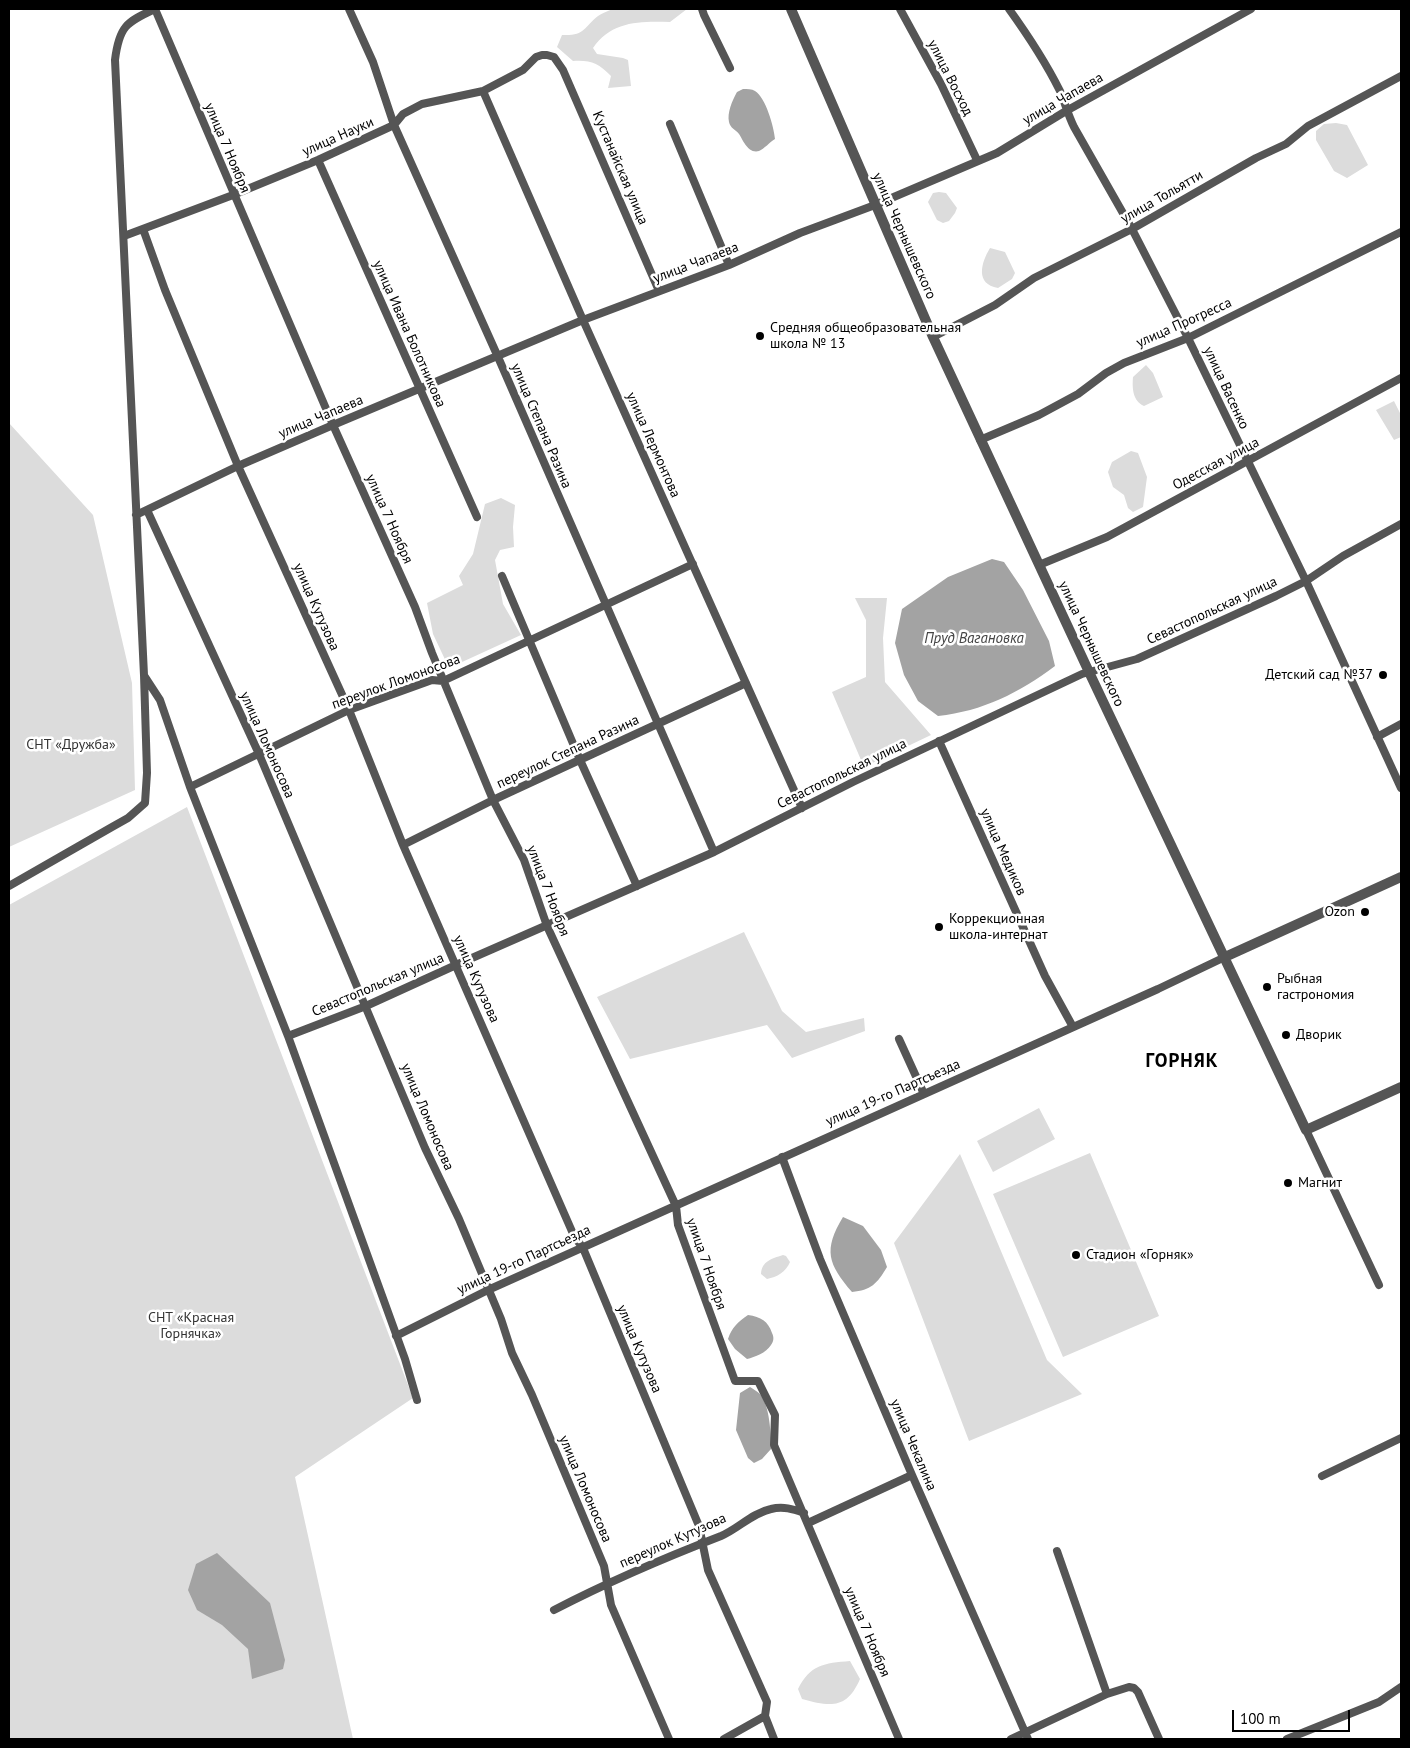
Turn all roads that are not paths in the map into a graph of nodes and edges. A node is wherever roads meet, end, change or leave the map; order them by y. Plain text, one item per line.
1 (155, 9) edge
2 (350, 9) edge
3 (702, 9) edge
4 (791, 9) edge
5 (900, 9) edge
6 (1009, 9) edge
7 (1251, 9) edge
8 (554, 57) joint
9 (730, 68) dead end
10 (1401, 76) edge
11 (483, 91) junction
12 (1066, 111) junction
13 (670, 124) dead end
14 (394, 125) junction
15 (318, 160) junction
16 (977, 160) junction
17 (233, 195) junction
18 (875, 205) junction
19 (143, 229) junction
20 (1132, 229) junction
21 (1401, 232) edge
22 (124, 236) junction
23 (730, 265) junction
24 (659, 291) junction
25 (583, 320) junction
26 (933, 337) junction
27 (1188, 338) junction
28 (498, 356) junction
29 (1401, 378) edge
30 (420, 390) junction
31 (332, 425) junction
32 (980, 440) junction
33 (1247, 461) junction
34 (238, 466) junction
35 (146, 510) junction
36 (136, 515) junction
37 (476, 517) dead end
38 (1401, 524) edge
39 (693, 564) junction
40 (1039, 565) junction
41 (502, 576) dead end
42 (1306, 581) junction
43 (606, 605) junction
44 (530, 640) junction
45 (1089, 672) junction
46 (144, 676) junction
47 (444, 681) junction
48 (746, 683) junction
49 (349, 710) junction
50 (658, 724) junction
51 (1401, 724) edge
52 (1377, 737) junction
53 (939, 741) junction
54 (259, 754) junction
55 (580, 760) junction
56 (190, 787) junction
57 (1401, 788) edge
58 (493, 800) junction
59 (802, 808) junction
60 (402, 846) junction
61 (714, 852) junction
62 (1401, 876) edge
63 (9, 886) edge
64 (637, 886) junction
65 (547, 926) junction
66 (1225, 957) junction
67 (456, 965) junction
68 (366, 1006) junction
69 (1073, 1027) junction
70 (288, 1036) junction
71 (899, 1038) dead end
72 (1401, 1087) edge
73 (924, 1094) junction
74 (1306, 1130) junction
75 (782, 1157) junction
76 (676, 1206) junction
77 (583, 1248) junction
78 (1379, 1285) dead end
79 (488, 1290) junction
80 (396, 1336) junction
81 (417, 1400) dead end
82 (1401, 1438) edge
83 (912, 1475) junction
84 (1322, 1476) dead end
85 (804, 1514) junction
86 (808, 1523) junction
87 (702, 1542) junction
88 (1057, 1551) dead end
89 (608, 1583) junction
90 (554, 1610) dead end
91 (1401, 1687) edge
92 (1107, 1694) junction
93 (765, 1716) junction
94 (1026, 1735) edge
95 (669, 1739) edge
96 (724, 1739) edge
97 (774, 1739) edge
98 (899, 1739) edge
99 (1010, 1739) edge
100 (1159, 1739) edge
101 (1287, 1739) edge

1 - 17 street, улица 7 Ноября
1 - 22 street
2 - 14 street, улица Степана Разина
3 - 9 street
4 - 18 street, улица Чернышевского
5 - 16 street, улица Восход
6 - 12 street, улица Васенко
7 - 12 street, улица Чапаева
8 - 11 street, улица Науки
8 - 24 street, Кустанайская улица
10 - 20 street, улица Тольятти
11 - 14 street, улица Науки
11 - 25 street, улица Лермонтова
12 - 16 street, улица Чапаева
12 - 20 street, улица Васенко
13 - 23 street
14 - 15 street, улица Науки
14 - 28 street, улица Степана Разина
15 - 17 street, улица Науки
15 - 30 street, улица Ивана Болотникова
16 - 18 street, улица Чапаева
17 - 19 street, улица Науки
17 - 31 street, улица 7 Ноября
18 - 23 street, улица Чапаева
18 - 26 street, улица Чернышевского
19 - 22 street, улица Науки
19 - 34 street, улица Кутузова
20 - 26 street, улица Тольятти
20 - 27 street, улица Васенко
21 - 27 street, улица Прогресса
22 - 36 street
23 - 24 street, улица Чапаева
24 - 25 street, улица Чапаева
25 - 28 street, улица Чапаева
25 - 39 street, улица Лермонтова
26 - 32 street, улица Чернышевского
27 - 32 street, улица Прогресса
27 - 33 street, улица Васенко
28 - 30 street, улица Чапаева
28 - 43 street, улица Степана Разина
29 - 33 street, Одесская улица
30 - 31 street, улица Чапаева
30 - 37 street, улица Ивана Болотникова
31 - 34 street, улица Чапаева
31 - 47 street, улица 7 Ноября
32 - 40 street, улица Чернышевского
33 - 40 street, Одесская улица
33 - 42 street, улица Васенко
34 - 35 street, улица Чапаева
34 - 49 street, улица Кутузова
35 - 36 street, улица Чапаева
35 - 54 street, улица Ломоносова
36 - 46 street
38 - 42 street, Севастопольская улица
39 - 43 street, переулок Ломоносова
39 - 48 street, улица Лермонтова
40 - 45 street, улица Чернышевского
41 - 44 street
42 - 45 street, Севастопольская улица
42 - 52 street, улица Васенко
43 - 44 street, переулок Ломоносова
43 - 50 street, улица Степана Разина
44 - 47 street, переулок Ломоносова
44 - 55 street
45 - 53 street, Севастопольская улица
45 - 66 street, улица Чернышевского
46 - 56 street
46 - 63 street
47 - 49 street, переулок Ломоносова
47 - 58 street, улица 7 Ноября
48 - 50 street, переулок Степана Разина
48 - 59 street, улица Лермонтова
49 - 54 street, переулок Ломоносова
49 - 60 street, улица Кутузова
50 - 55 street, переулок Степана Разина
50 - 61 street, улица Степана Разина
51 - 52 street
52 - 57 street, улица Васенко
53 - 59 street, Севастопольская улица
53 - 69 street, улица Медиков
54 - 56 street, переулок Ломоносова
54 - 68 street, улица Ломоносова
55 - 58 street, переулок Степана Разина
55 - 64 street
56 - 70 street
58 - 60 street, переулок Степана Разина
58 - 65 street, улица 7 Ноября
59 - 61 street, Севастопольская улица
60 - 67 street, улица Кутузова
61 - 64 street, Севастопольская улица
62 - 66 street, улица 19-го Партсъезда
64 - 65 street, Севастопольская улица
65 - 67 street, Севастопольская улица
65 - 76 street, улица 7 Ноября
66 - 69 street, улица 19-го Партсъезда
66 - 74 street, улица Чернышевского
67 - 68 street, Севастопольская улица
67 - 77 street, улица Кутузова
68 - 70 street, Севастопольская улица
68 - 79 street, улица Ломоносова
69 - 73 street, улица 19-го Партсъезда
70 - 80 street
71 - 73 street
72 - 74 street
73 - 75 street, улица 19-го Партсъезда
74 - 78 street, улица Чернышевского
75 - 76 street, улица 19-го Партсъезда
75 - 83 street, улица Чекалина
76 - 77 street, улица 19-го Партсъезда
76 - 85 street, улица 7 Ноября
77 - 79 street, улица 19-го Партсъезда
77 - 87 street, улица Кутузова
79 - 80 street, улица 19-го Партсъезда
79 - 89 street, улица Ломоносова
80 - 81 street
82 - 84 street
83 - 86 street
83 - 94 street, улица Чекалина
85 - 86 street, улица 7 Ноября
85 - 87 street, переулок Кутузова
86 - 98 street, улица 7 Ноября
87 - 89 street, переулок Кутузова
87 - 93 street, улица Кутузова
88 - 92 street
89 - 90 street, переулок Кутузова
89 - 95 street, улица Ломоносова
91 - 101 street
92 - 94 street
92 - 100 street
93 - 96 street
93 - 97 street, улица Кутузова
94 - 99 street

